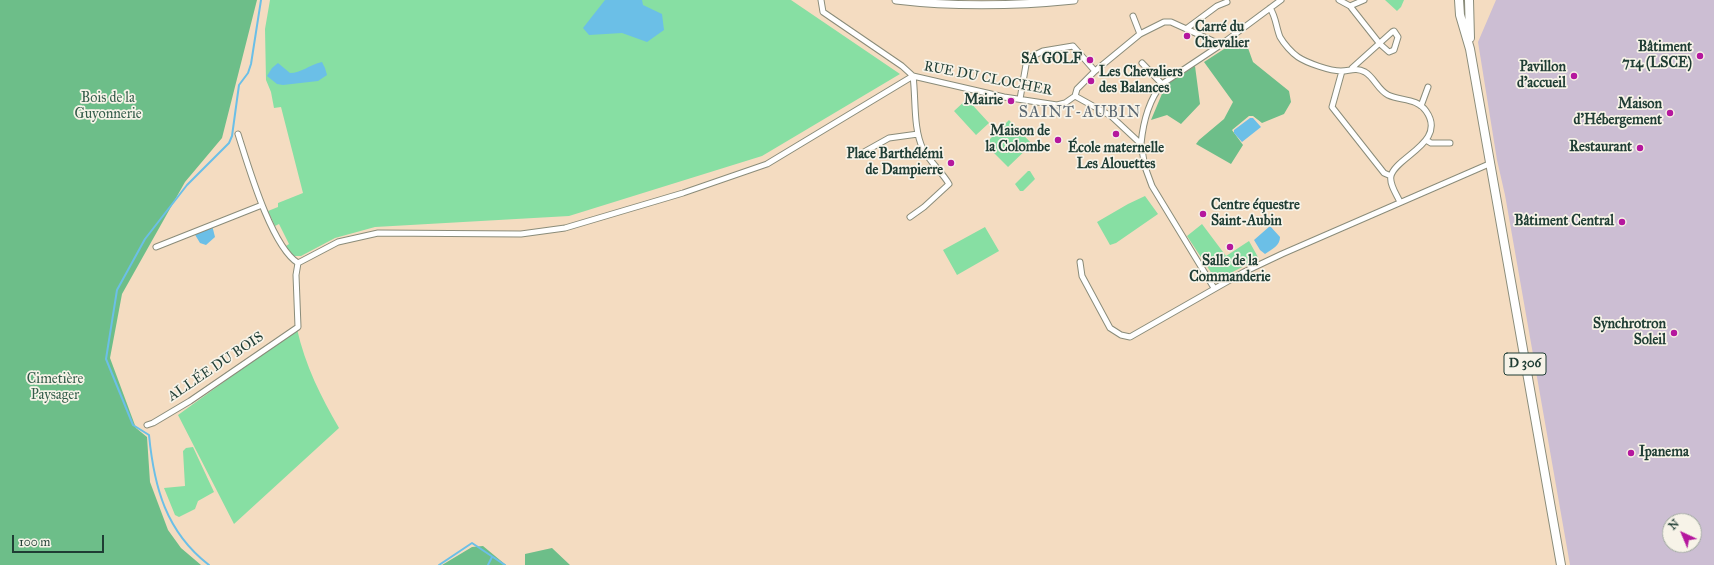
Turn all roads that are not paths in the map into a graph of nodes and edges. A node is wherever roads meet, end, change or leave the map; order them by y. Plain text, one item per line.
1 (821, 0) edge
2 (896, 0) edge
3 (1074, 0) edge
4 (1281, 0) edge
5 (1339, 0) edge
6 (1364, 0) edge
7 (1459, 0) edge
8 (1469, 0) edge
9 (1227, 2) dead end
10 (1350, 6) junction
11 (1270, 8) junction
12 (1133, 16) dead end
13 (1186, 29) junction
14 (1140, 34) junction
15 (1219, 46) junction
16 (1470, 49) junction
17 (1142, 62) dead end
18 (1352, 68) junction
19 (1095, 71) junction
20 (1342, 71) junction
21 (914, 76) junction
22 (1162, 84) junction
23 (1428, 87) dead end
24 (1075, 96) junction
25 (1020, 99) junction
26 (1422, 106) junction
27 (238, 134) dead end
28 (918, 134) junction
29 (1426, 140) junction
30 (1450, 143) dead end
31 (1141, 144) junction
32 (864, 152) dead end
33 (1489, 164) junction
34 (1391, 176) junction
35 (1400, 202) junction
36 (262, 205) junction
37 (910, 217) dead end
38 (156, 247) dead end
39 (1080, 262) dead end
40 (298, 263) junction
41 (1214, 288) junction
42 (147, 425) dead end
43 (1561, 565) edge

1 - 21 street
2 - 3 street
4 - 11 street
5 - 10 street
6 - 10 street
7 - 16 main road, D 306
8 - 16 main road, D 306
9 - 13 street
10 - 18 street
11 - 15 street
11 - 20 street
12 - 14 street
13 - 14 street
13 - 15 street
14 - 19 street
15 - 22 street
16 - 33 main road, D 306
17 - 22 street
18 - 20 street
18 - 26 street
19 - 24 street
19 - 25 street
20 - 34 street
21 - 25 street, RUE DU CLOCHER
21 - 28 street
21 - 40 street
22 - 31 street
23 - 26 street
24 - 25 street, RUE DU CLOCHER
24 - 31 street
26 - 29 street
27 - 36 street
28 - 32 street
28 - 37 street
29 - 30 street
29 - 34 street
31 - 41 street
33 - 35 street
33 - 43 main road, D 306
34 - 35 street
35 - 41 street
36 - 38 street
36 - 40 street
39 - 41 street
40 - 42 street, ALLÉE DU BOIS

